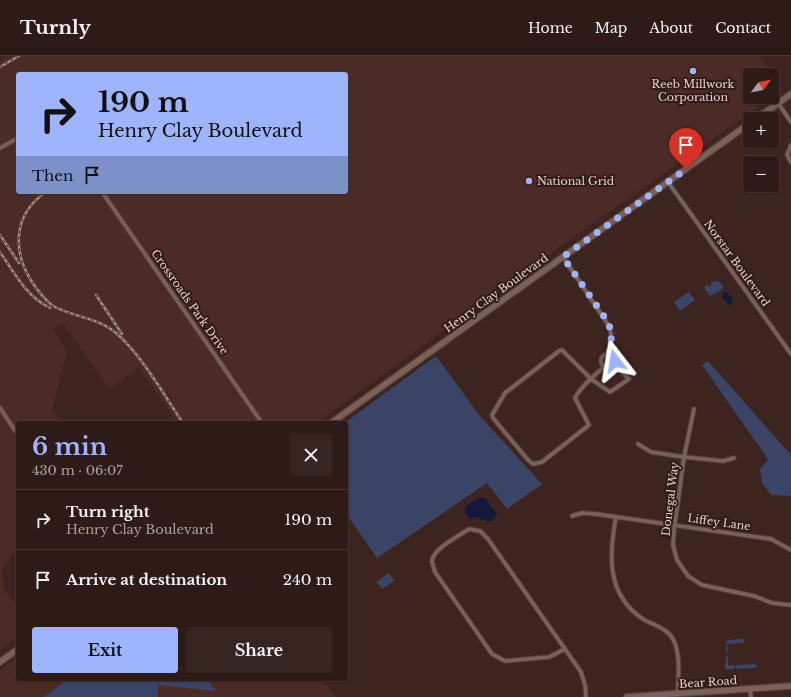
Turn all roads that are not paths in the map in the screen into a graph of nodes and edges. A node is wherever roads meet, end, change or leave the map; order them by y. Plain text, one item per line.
1 (791, 94) edge
2 (779, 102) edge
3 (777, 104) edge
4 (779, 104) edge
5 (766, 112) edge
6 (791, 122) edge
7 (743, 128) edge
8 (16, 139) edge
9 (791, 145) edge
10 (0, 148) edge
11 (791, 162) edge
12 (668, 182) junction
13 (103, 194) edge
14 (563, 257) junction
15 (609, 354) junction
16 (791, 354) edge
17 (614, 365) junction
18 (604, 367) junction
19 (591, 379) junction
20 (0, 408) edge
21 (694, 408) dead end
22 (261, 421) edge
23 (334, 421) edge
24 (16, 431) edge
25 (638, 444) dead end
26 (684, 457) junction
27 (734, 458) dead end
28 (572, 516) dead end
29 (616, 517) junction
30 (675, 525) junction
31 (791, 550) edge
32 (791, 605) edge
33 (564, 649) junction
34 (16, 650) edge
35 (0, 662) edge
36 (791, 686) edge
37 (750, 689) junction
38 (678, 694) junction
39 (586, 697) edge
40 (627, 697) edge
41 (751, 697) edge

1 - 2 main road
3 - 5 main road
4 - 6 street
7 - 12 main road, Henry Clay Boulevard
8 - 10 street
9 - 11 street
12 - 14 main road, Henry Clay Boulevard
12 - 16 street, Norstar Boulevard
13 - 22 street, Crossroads Park Drive
14 - 15 street
14 - 23 main road, Henry Clay Boulevard
15 - 17 street
15 - 18 street
17 - 18 street
17 - 19 street
18 - 19 street
19 - 19 street
20 - 24 street
21 - 26 street, Donegal Way
25 - 26 street
26 - 27 street
26 - 30 street, Donegal Way
28 - 29 street, Liffey Lane
29 - 30 street, Liffey Lane
29 - 38 street
30 - 31 street, Liffey Lane
30 - 32 street, Donegal Way
33 - 33 street
33 - 39 street
34 - 35 main road
36 - 37 main road, Bear Road
37 - 38 main road, Bear Road
37 - 41 street
38 - 40 main road, Bear Road

